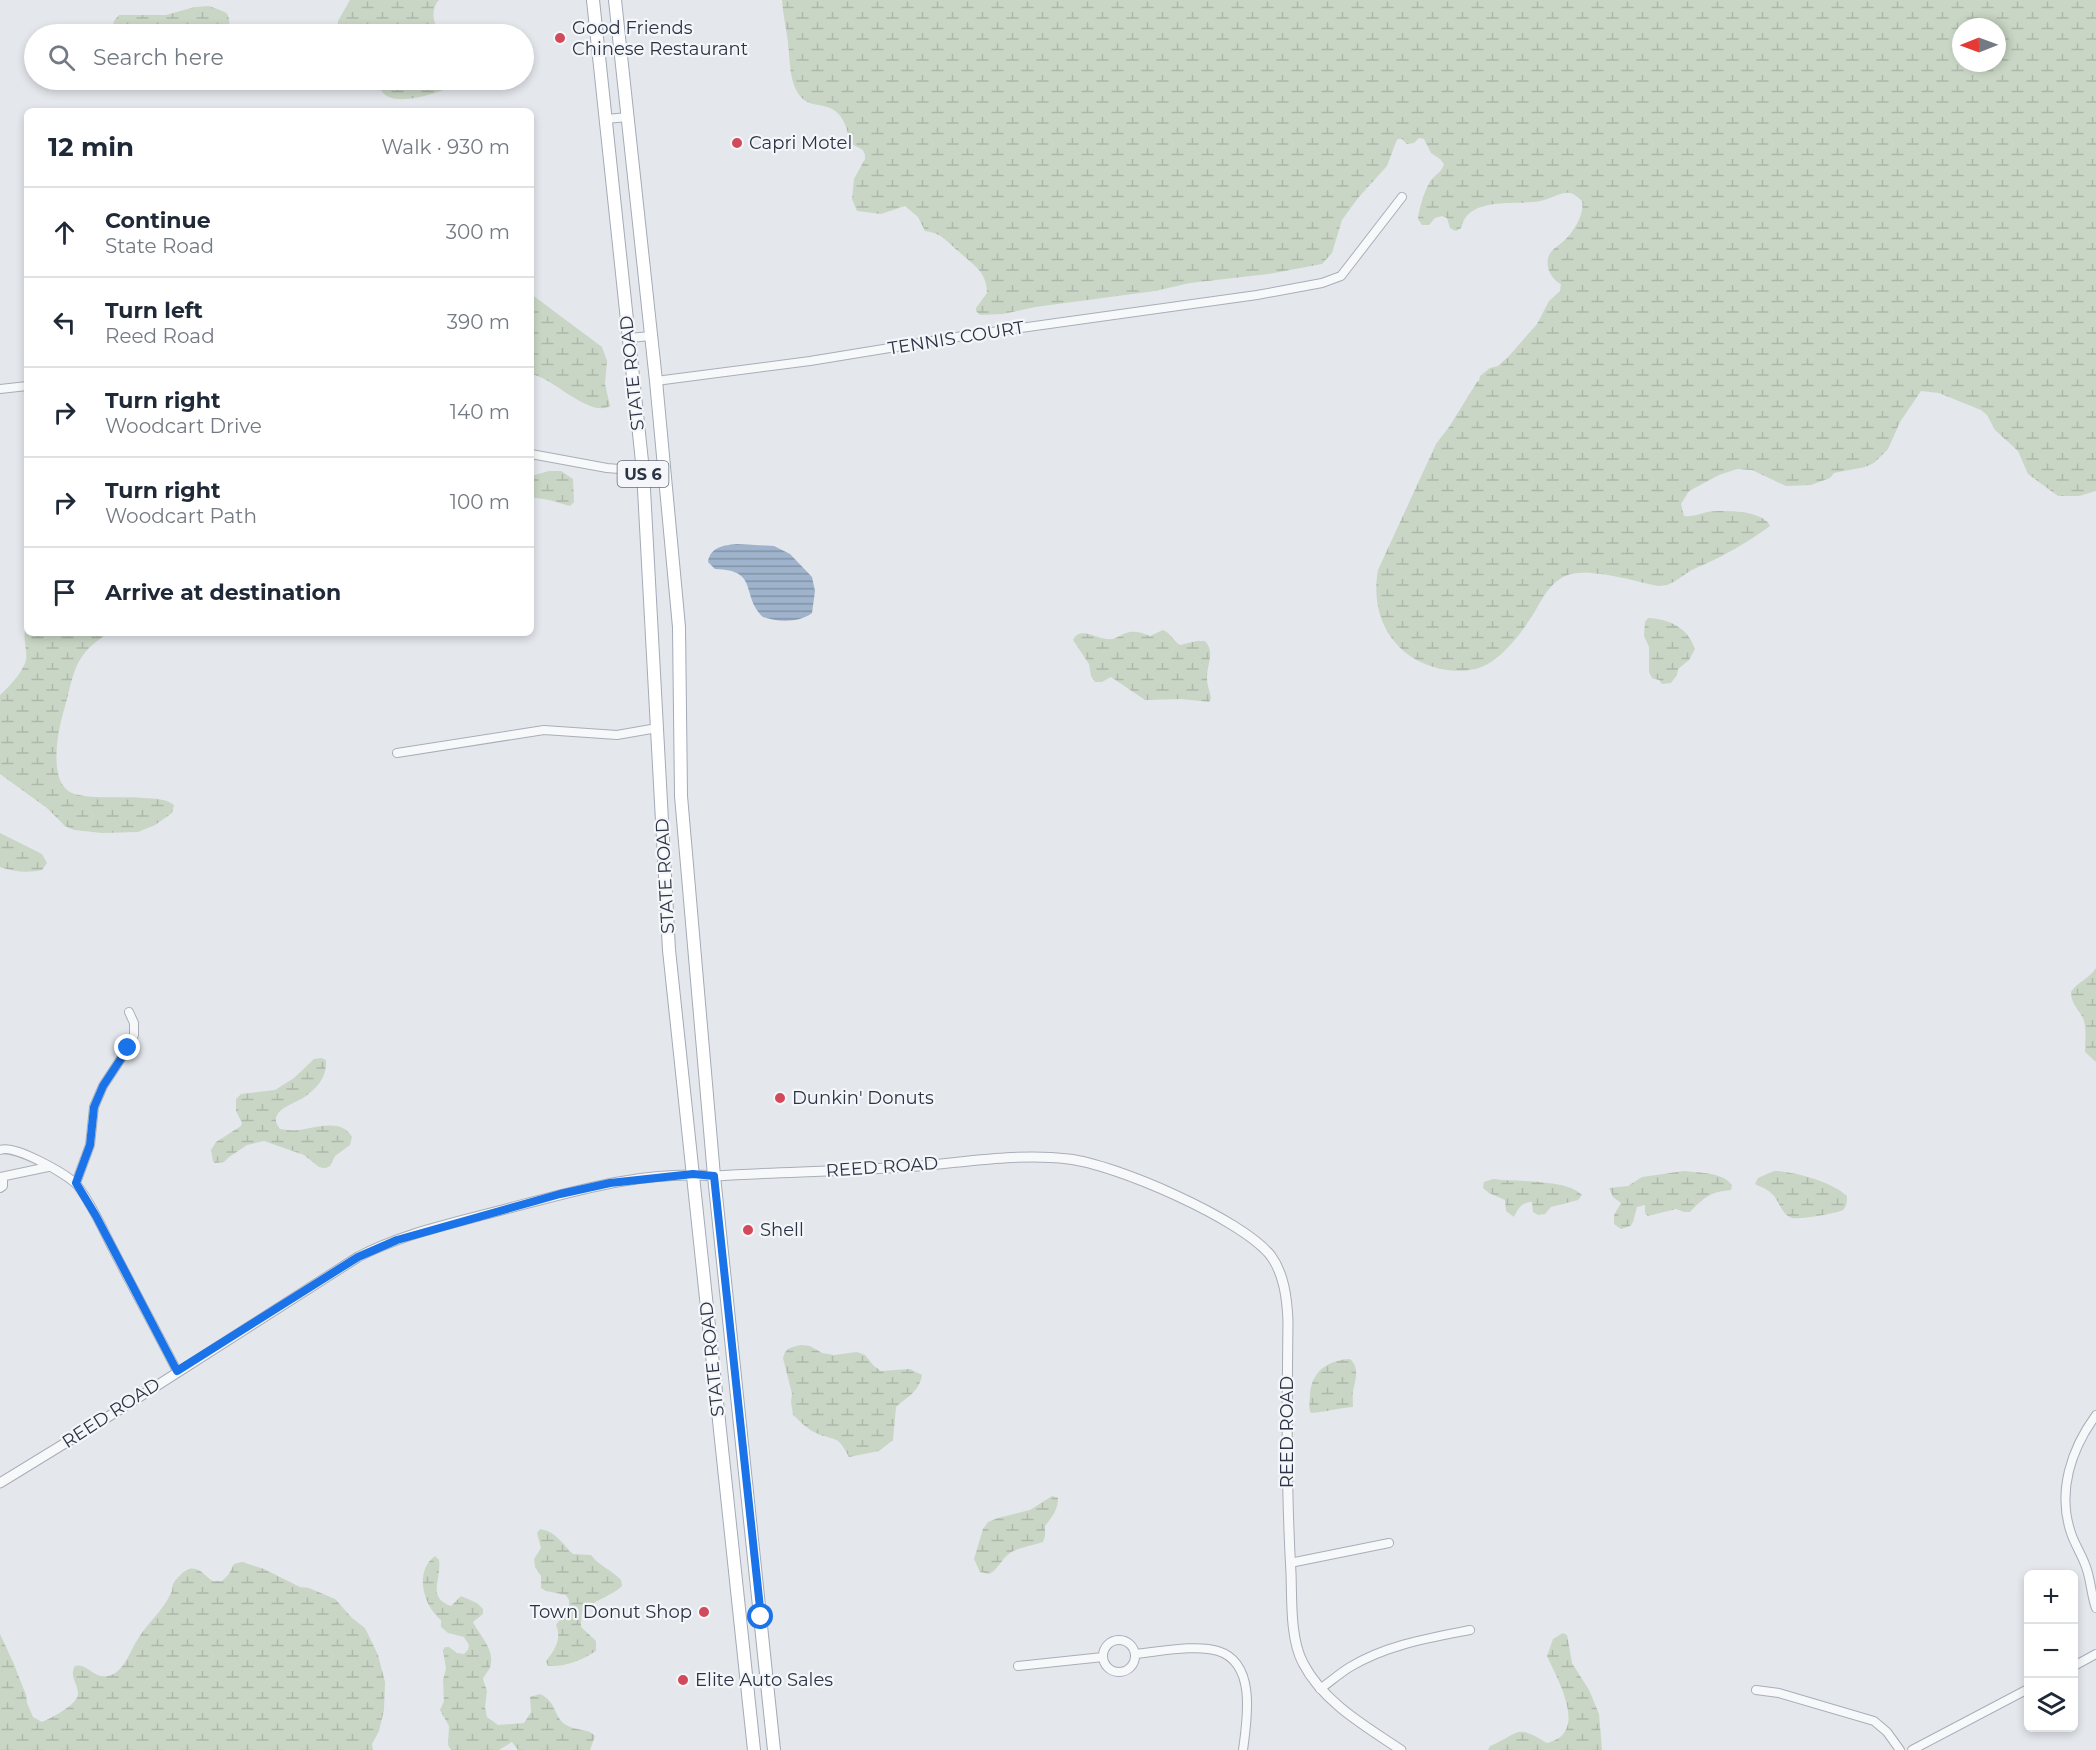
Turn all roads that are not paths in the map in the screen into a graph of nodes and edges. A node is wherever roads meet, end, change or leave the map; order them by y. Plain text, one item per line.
1 (593, 0) edge
2 (615, 0) edge
3 (628, 117) junction
4 (606, 119) junction
5 (1402, 197) dead end
6 (651, 336) junction
7 (628, 338) junction
8 (656, 381) junction
9 (24, 386) edge
10 (0, 389) edge
11 (534, 455) edge
12 (643, 471) junction
13 (657, 728) junction
14 (396, 753) dead end
15 (660, 795) junction
16 (681, 796) junction
17 (129, 1012) dead end
18 (0, 1150) edge
19 (48, 1167) junction
20 (693, 1174) junction
21 (714, 1176) junction
22 (2, 1177) edge
23 (76, 1183) junction
24 (0, 1188) edge
25 (177, 1371) junction
26 (2096, 1415) edge
27 (0, 1483) edge
28 (1389, 1543) dead end
29 (1290, 1563) junction
30 (2096, 1608) edge
31 (1470, 1630) dead end
32 (1135, 1654) junction
33 (2096, 1654) edge
34 (1103, 1657) junction
35 (2078, 1663) edge
36 (1018, 1666) dead end
37 (1320, 1689) junction
38 (1756, 1690) dead end
39 (2024, 1691) edge
40 (754, 1750) edge
41 (774, 1750) edge
42 (1243, 1750) edge
43 (1401, 1750) edge
44 (1900, 1750) edge
45 (1912, 1750) edge

1 - 4 main road, STATE ROAD / US 6
2 - 3 main road, STATE ROAD / US 6
3 - 4 street
3 - 6 main road, STATE ROAD / US 6
4 - 7 main road, STATE ROAD / US 6
5 - 8 street, TENNIS COURT
6 - 7 street
6 - 8 main road, STATE ROAD / US 6
7 - 12 main road, STATE ROAD / US 6
8 - 16 main road, STATE ROAD / US 6
9 - 10 street
11 - 12 street
12 - 13 main road, STATE ROAD / US 6
13 - 14 street
13 - 15 main road, STATE ROAD / US 6
15 - 16 street
15 - 20 main road, STATE ROAD / US 6
16 - 21 main road, STATE ROAD / US 6
17 - 23 street
18 - 19 street
19 - 22 street
19 - 23 street
20 - 21 street, REED ROAD
20 - 25 street, REED ROAD
20 - 40 main road, STATE ROAD / US 6
21 - 29 street, REED ROAD
21 - 41 main road, STATE ROAD / US 6
22 - 24 street
23 - 25 street
25 - 27 street, REED ROAD
26 - 30 street
28 - 29 street
29 - 37 street, REED ROAD
31 - 37 street
32 - 34 street
32 - 34 street
32 - 42 street
33 - 35 street
34 - 36 street
37 - 43 street, REED ROAD
38 - 44 street
39 - 45 street

